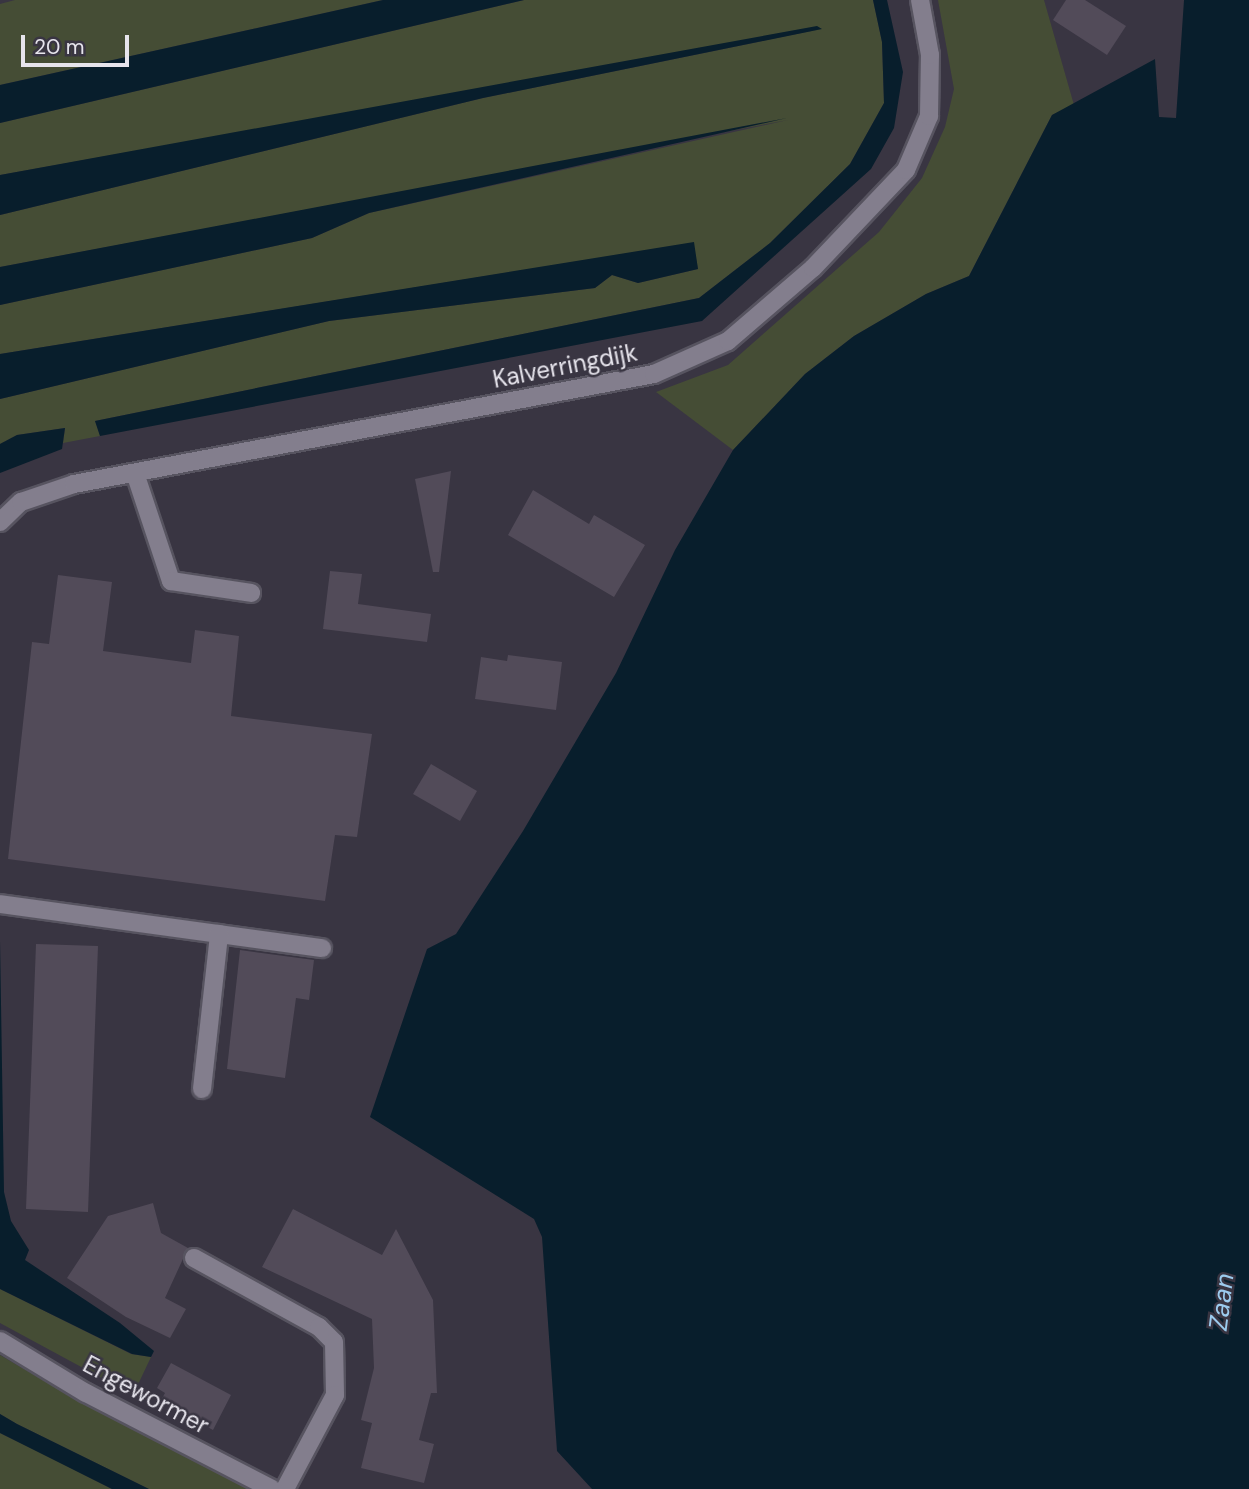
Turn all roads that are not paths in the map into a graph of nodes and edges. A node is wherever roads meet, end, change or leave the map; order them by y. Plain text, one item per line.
1 (920, 0) edge
2 (135, 473) junction
3 (0, 522) edge
4 (251, 593) dead end
5 (0, 904) edge
6 (219, 934) junction
7 (323, 948) dead end
8 (202, 1089) dead end
9 (194, 1258) dead end
10 (0, 1341) edge
11 (272, 1489) edge
12 (285, 1489) edge

1 - 2 street, Kalverringdijk
2 - 3 street, Kalverringdijk
2 - 4 street
5 - 6 street
6 - 7 street
6 - 8 street
9 - 12 street
10 - 11 street, Engewormer

